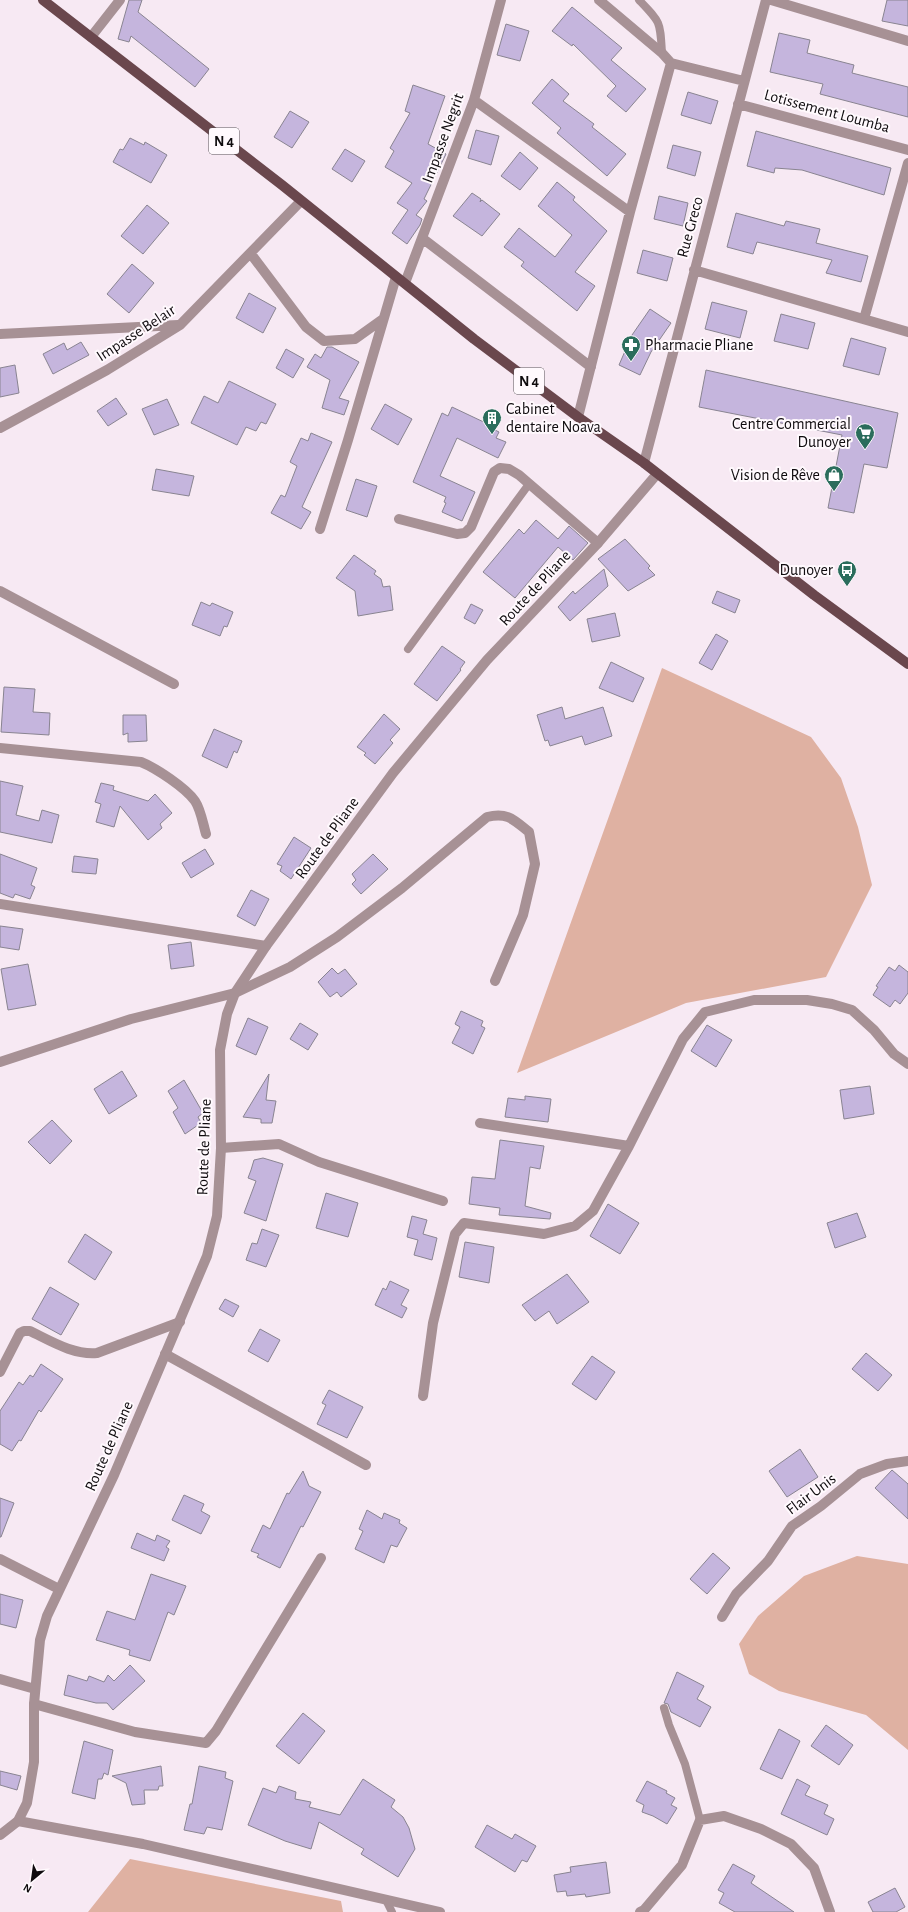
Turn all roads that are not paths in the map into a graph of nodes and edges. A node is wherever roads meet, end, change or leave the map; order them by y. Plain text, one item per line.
1 (43, 0) edge
2 (120, 0) edge
3 (501, 0) edge
4 (599, 0) edge
5 (639, 0) edge
6 (766, 0) edge
7 (771, 0) edge
8 (91, 37) junction
9 (908, 40) edge
10 (662, 53) junction
11 (671, 63) junction
12 (744, 81) junction
13 (474, 100) junction
14 (738, 104) junction
15 (908, 150) edge
16 (908, 162) edge
17 (301, 201) junction
18 (630, 212) junction
19 (422, 238) junction
20 (251, 254) junction
21 (694, 270) junction
22 (401, 280) junction
23 (383, 319) junction
24 (864, 319) junction
25 (180, 325) junction
26 (908, 332) edge
27 (0, 334) edge
28 (591, 367) junction
29 (578, 417) junction
30 (0, 428) edge
31 (644, 463) junction
32 (657, 474) junction
33 (529, 484) junction
34 (399, 518) dead end
35 (320, 529) dead end
36 (598, 542) junction
37 (0, 591) edge
38 (408, 649) dead end
39 (908, 664) edge
40 (174, 684) dead end
41 (0, 748) edge
42 (206, 834) dead end
43 (0, 904) edge
44 (266, 946) junction
45 (495, 982) dead end
46 (235, 993) junction
47 (0, 1062) edge
48 (908, 1064) edge
49 (480, 1123) dead end
50 (629, 1146) junction
51 (221, 1148) junction
52 (442, 1201) dead end
53 (180, 1322) junction
54 (165, 1354) junction
55 (0, 1372) edge
56 (422, 1396) dead end
57 (908, 1461) edge
58 (366, 1465) dead end
59 (321, 1558) dead end
60 (0, 1559) edge
61 (59, 1589) junction
62 (722, 1617) dead end
63 (0, 1679) edge
64 (36, 1689) junction
65 (34, 1704) junction
66 (664, 1708) dead end
67 (700, 1820) junction
68 (18, 1821) junction
69 (0, 1835) edge
70 (386, 1900) junction
71 (392, 1912) edge
72 (440, 1912) edge
73 (640, 1912) edge
74 (830, 1912) edge

1 - 8 main road, N 4
2 - 8 street
3 - 13 street, Impasse Negrit
4 - 10 street
5 - 10 lane
6 - 12 street, Rue Greco
7 - 9 street
8 - 17 main road, N 4
10 - 11 street
11 - 12 street
11 - 18 street
12 - 14 street, Rue Greco
13 - 18 street
13 - 19 street, Impasse Negrit
14 - 15 street, Lotissement Loumba
14 - 21 street, Rue Greco
16 - 24 street
17 - 20 street, Impasse Belair
17 - 22 main road, N 4
18 - 28 street
19 - 22 street, Impasse Negrit
19 - 28 street
20 - 23 street
20 - 25 street, Impasse Belair
21 - 24 street
21 - 31 street, Rue Greco
22 - 23 street, Impasse Negrit
22 - 29 main road, N 4
23 - 35 street, Impasse Negrit
24 - 26 street
25 - 27 street
25 - 30 street, Impasse Belair
28 - 29 street
29 - 31 main road, N 4
31 - 32 main road, N 4
32 - 36 street, Route de Pliane
32 - 39 main road, N 4
33 - 34 street
33 - 36 street
33 - 38 lane
36 - 44 street, Route de Pliane
37 - 40 street
41 - 42 street
43 - 44 street
44 - 46 street, Route de Pliane
45 - 46 street
46 - 47 street
46 - 51 street, Route de Pliane
48 - 50 street
49 - 50 street
50 - 56 street
51 - 52 street
51 - 53 street, Route de Pliane
53 - 54 street, Route de Pliane
53 - 55 street
54 - 58 street
54 - 61 street, Route de Pliane
57 - 62 street, Flair Unis
59 - 65 street
60 - 61 street
61 - 64 street, Route de Pliane
63 - 64 street
64 - 65 street, Route de Pliane
65 - 68 street, Route de Pliane
66 - 67 lane
67 - 73 street
67 - 74 street
68 - 69 street, Route de Pliane
68 - 70 street
70 - 71 lane
70 - 72 street

